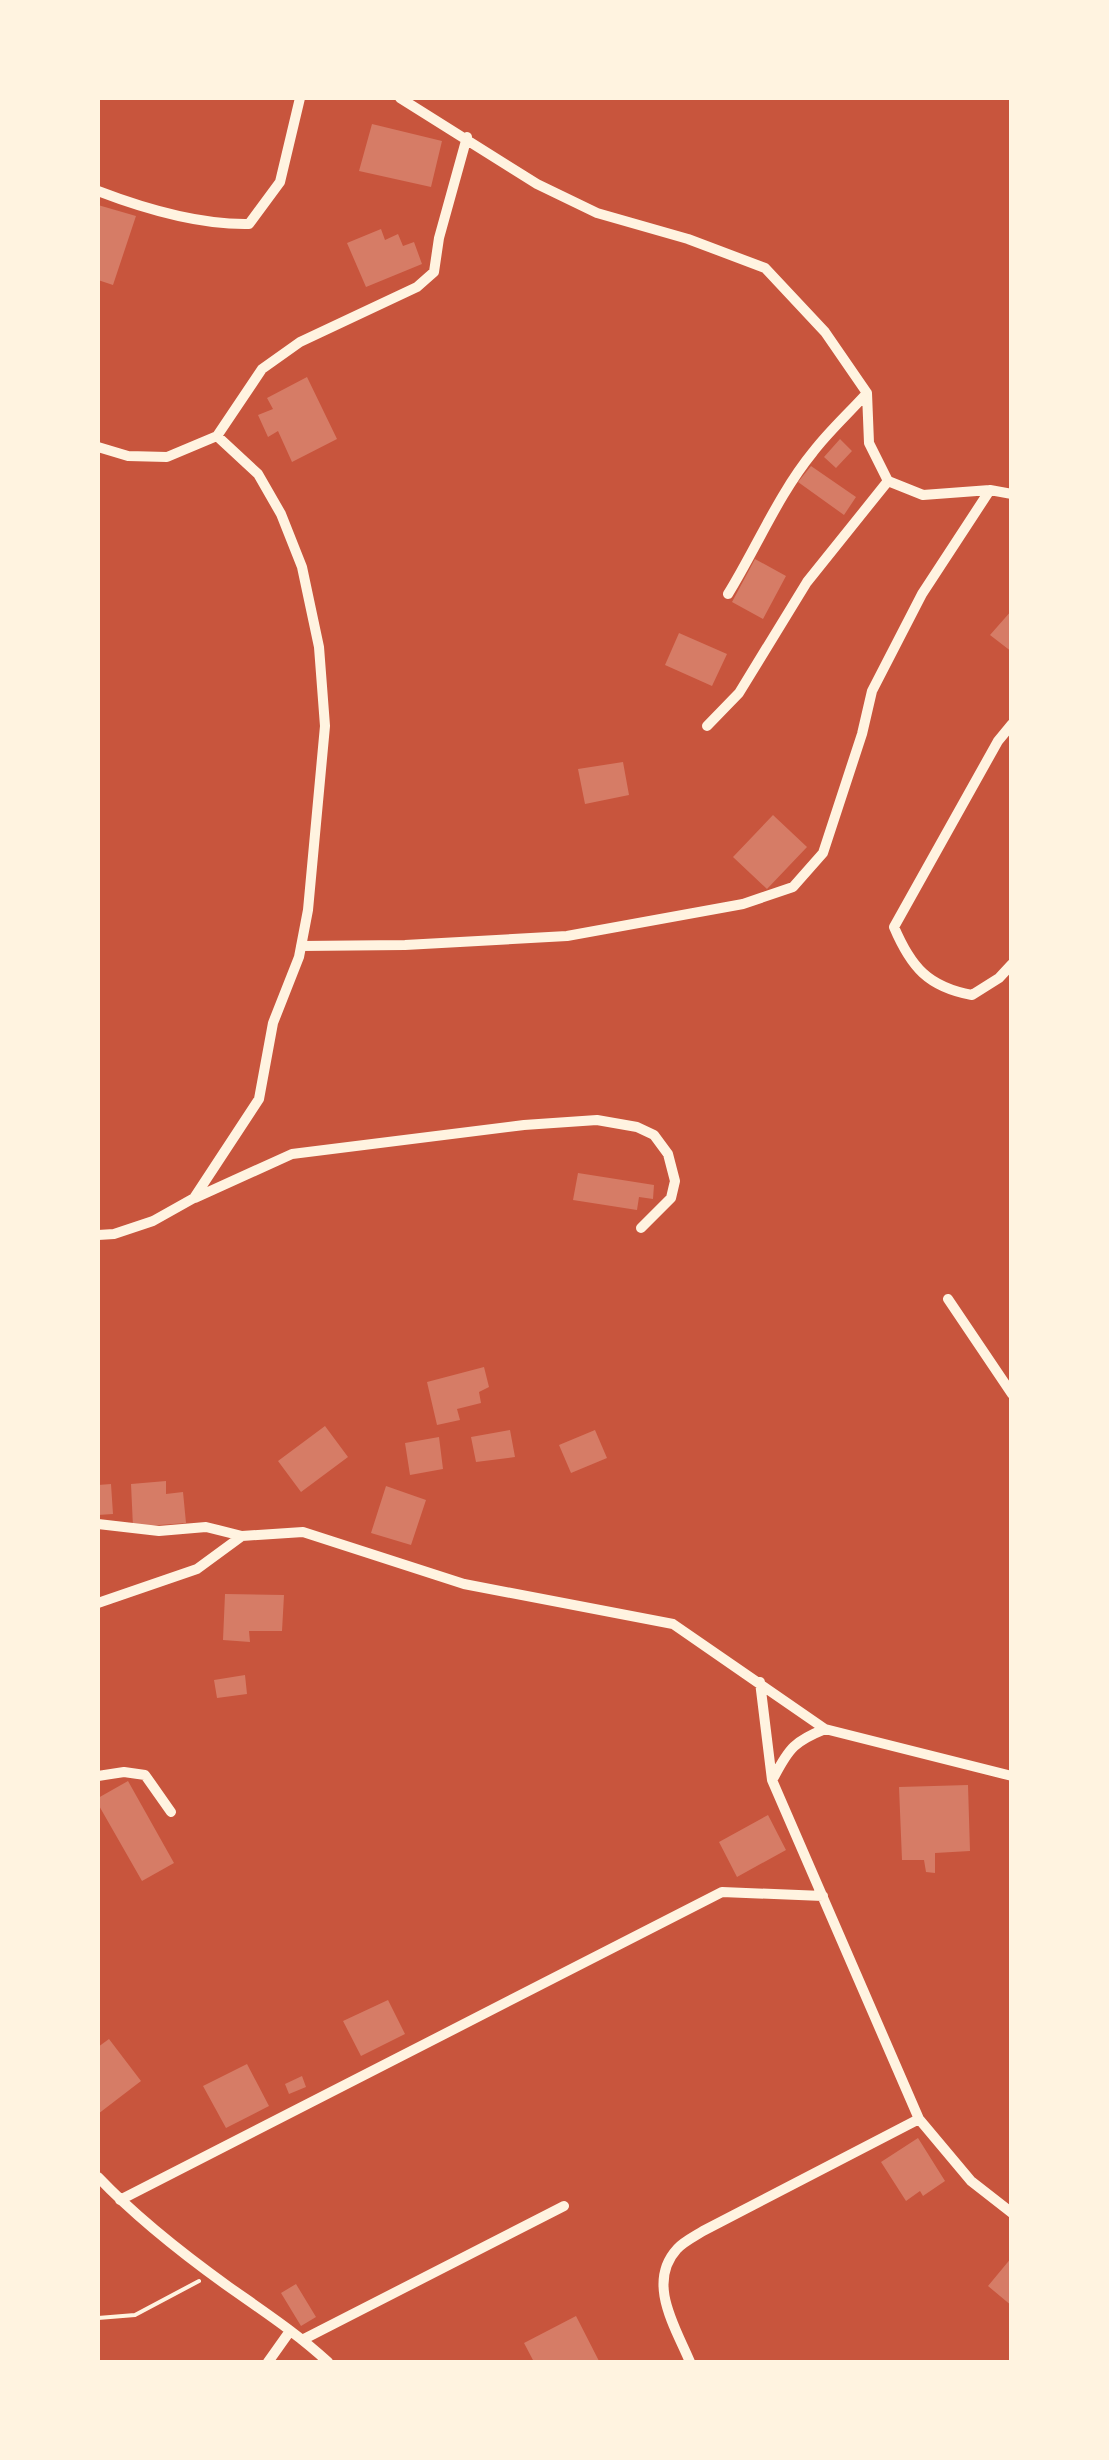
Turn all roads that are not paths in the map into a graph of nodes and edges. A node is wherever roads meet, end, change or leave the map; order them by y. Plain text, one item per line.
1 (300, 98) edge
2 (400, 98) edge
3 (467, 138) junction
4 (98, 191) edge
5 (867, 393) junction
6 (217, 436) junction
7 (98, 447) edge
8 (888, 481) junction
9 (990, 490) junction
10 (1012, 494) edge
11 (728, 594) dead end
12 (1012, 724) edge
13 (707, 726) dead end
14 (301, 946) junction
15 (1012, 964) edge
16 (194, 1198) junction
17 (641, 1228) dead end
18 (98, 1235) edge
19 (948, 1299) dead end
20 (1012, 1394) edge
21 (98, 1524) edge
22 (242, 1536) junction
23 (98, 1603) edge
24 (760, 1682) junction
25 (825, 1729) junction
26 (98, 1776) edge
27 (1012, 1776) edge
28 (772, 1780) junction
29 (170, 1812) dead end
30 (823, 1896) junction
31 (919, 2119) junction
32 (98, 2176) edge
33 (120, 2200) junction
34 (564, 2206) dead end
35 (1012, 2213) edge
36 (290, 2331) junction
37 (304, 2339) junction
38 (268, 2362) edge
39 (328, 2362) edge
40 (690, 2362) edge

1 - 4 street
2 - 3 street
3 - 5 street
3 - 6 street
5 - 8 street
5 - 11 street
6 - 7 street
6 - 14 street
8 - 9 street
8 - 13 street
9 - 10 street
9 - 14 street
12 - 15 street
14 - 16 street
16 - 17 street
16 - 18 street
19 - 20 street
21 - 22 street
22 - 23 street
22 - 24 street
24 - 25 street
24 - 28 street
25 - 27 street
25 - 28 street
26 - 29 street
28 - 30 street
30 - 31 street
30 - 33 street
31 - 35 street
31 - 40 street
32 - 33 street
33 - 36 street
34 - 37 street
36 - 37 street
36 - 38 street
37 - 39 street

